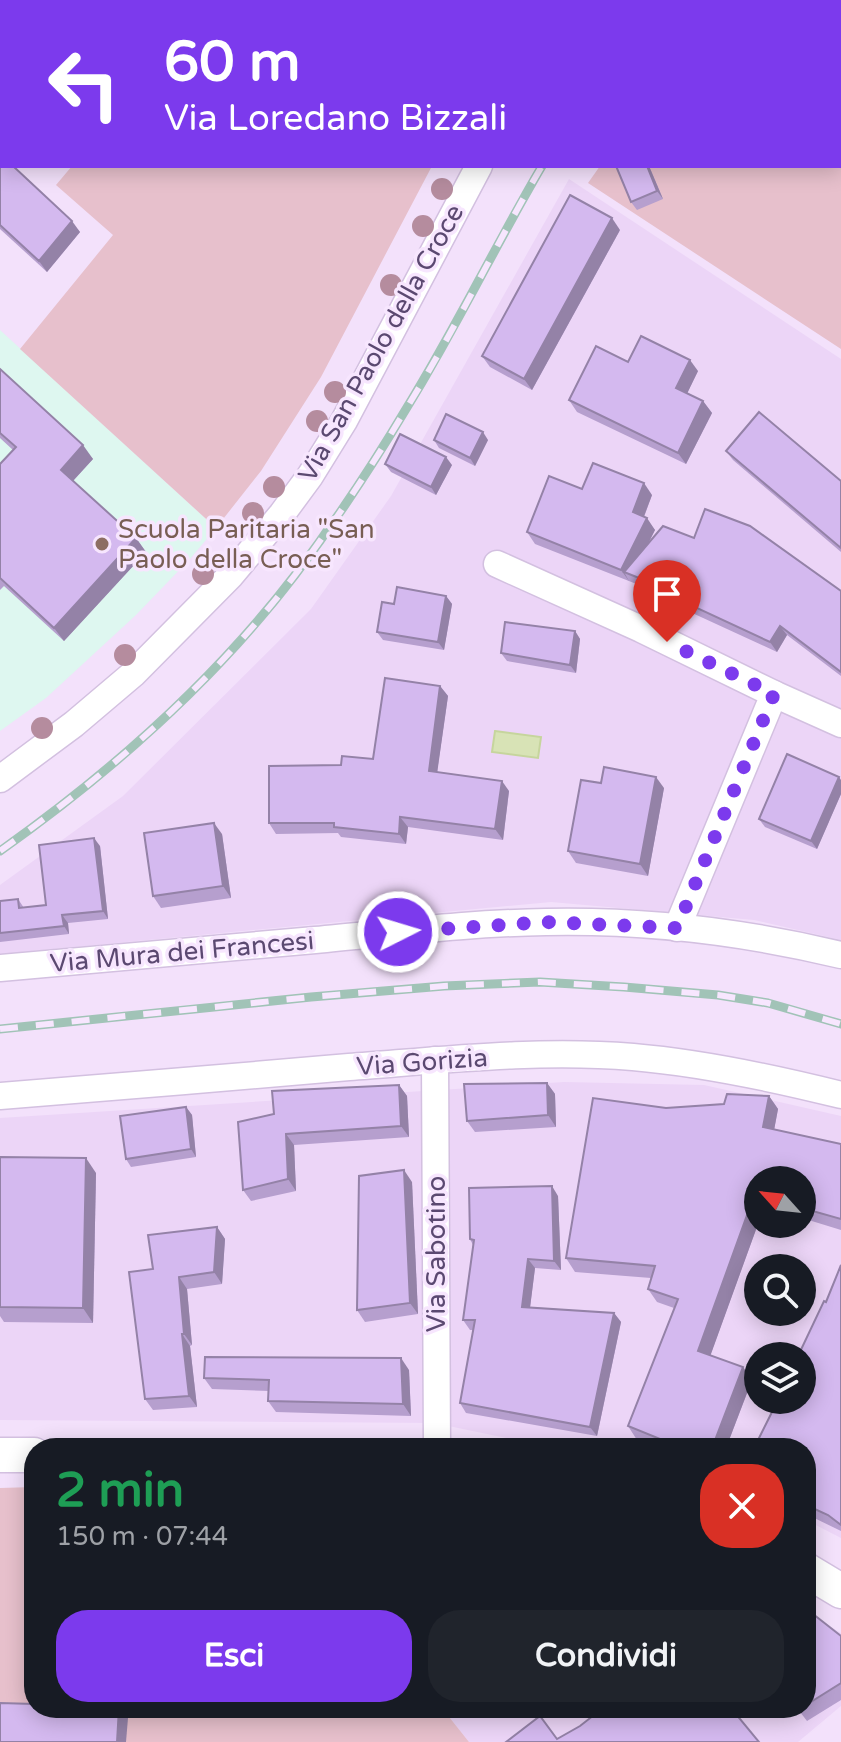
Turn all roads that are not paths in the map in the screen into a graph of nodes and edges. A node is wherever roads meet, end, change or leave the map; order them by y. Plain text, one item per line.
1 (478, 168) edge
2 (497, 564) dead end
3 (774, 694) junction
4 (841, 724) edge
5 (0, 779) edge
6 (677, 928) junction
7 (841, 955) edge
8 (0, 968) edge
9 (435, 1060) junction
10 (841, 1095) edge
11 (0, 1096) edge
12 (437, 1438) edge
13 (0, 1455) edge
14 (24, 1455) edge
15 (816, 1576) edge
16 (841, 1591) edge

1 - 5 street, Via San Paolo della Croce
2 - 3 street
3 - 4 street
3 - 6 street
6 - 7 street, Via Mura dei Francesi
6 - 8 street, Via Mura dei Francesi
9 - 10 street, Via Gorizia
9 - 11 street, Via Gorizia
9 - 12 street, Via Sabotino
13 - 14 street
15 - 16 street

